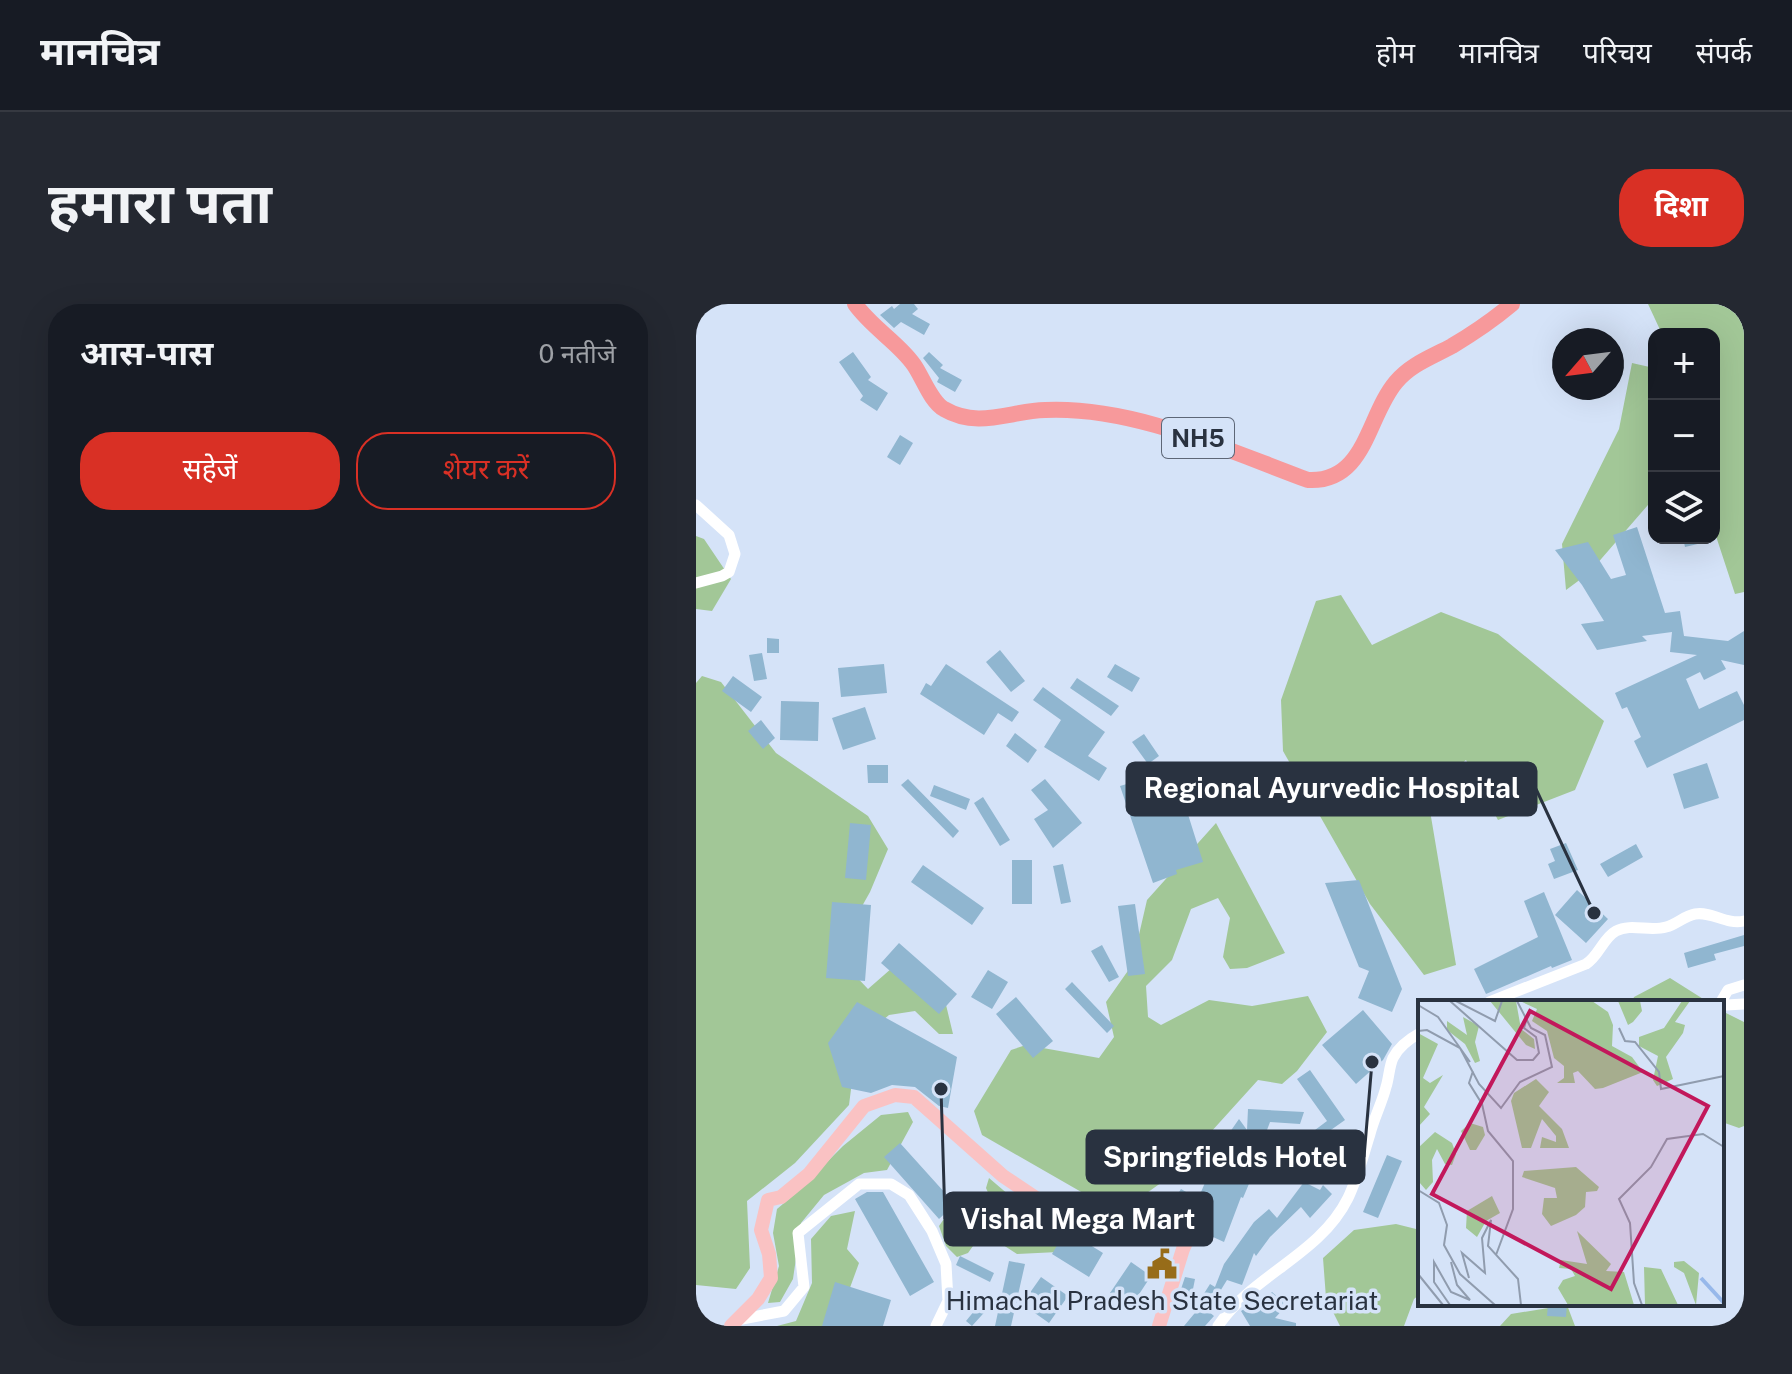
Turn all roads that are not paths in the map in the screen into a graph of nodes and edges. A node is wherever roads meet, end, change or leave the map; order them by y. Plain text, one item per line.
1 (855, 304) edge
2 (1512, 304) edge
3 (696, 505) edge
4 (696, 583) edge
5 (1744, 921) edge
6 (1744, 985) edge
7 (1494, 1000) edge
8 (1722, 1000) edge
9 (1724, 1002) edge
10 (1744, 1004) edge
11 (1418, 1034) edge
12 (734, 1323) edge
13 (936, 1326) edge
14 (1159, 1326) edge
15 (1218, 1326) edge

1 - 2 highway, NH5
3 - 4 street
5 - 7 street
6 - 8 street
9 - 10 street
11 - 15 street
12 - 13 street
12 - 14 main road

